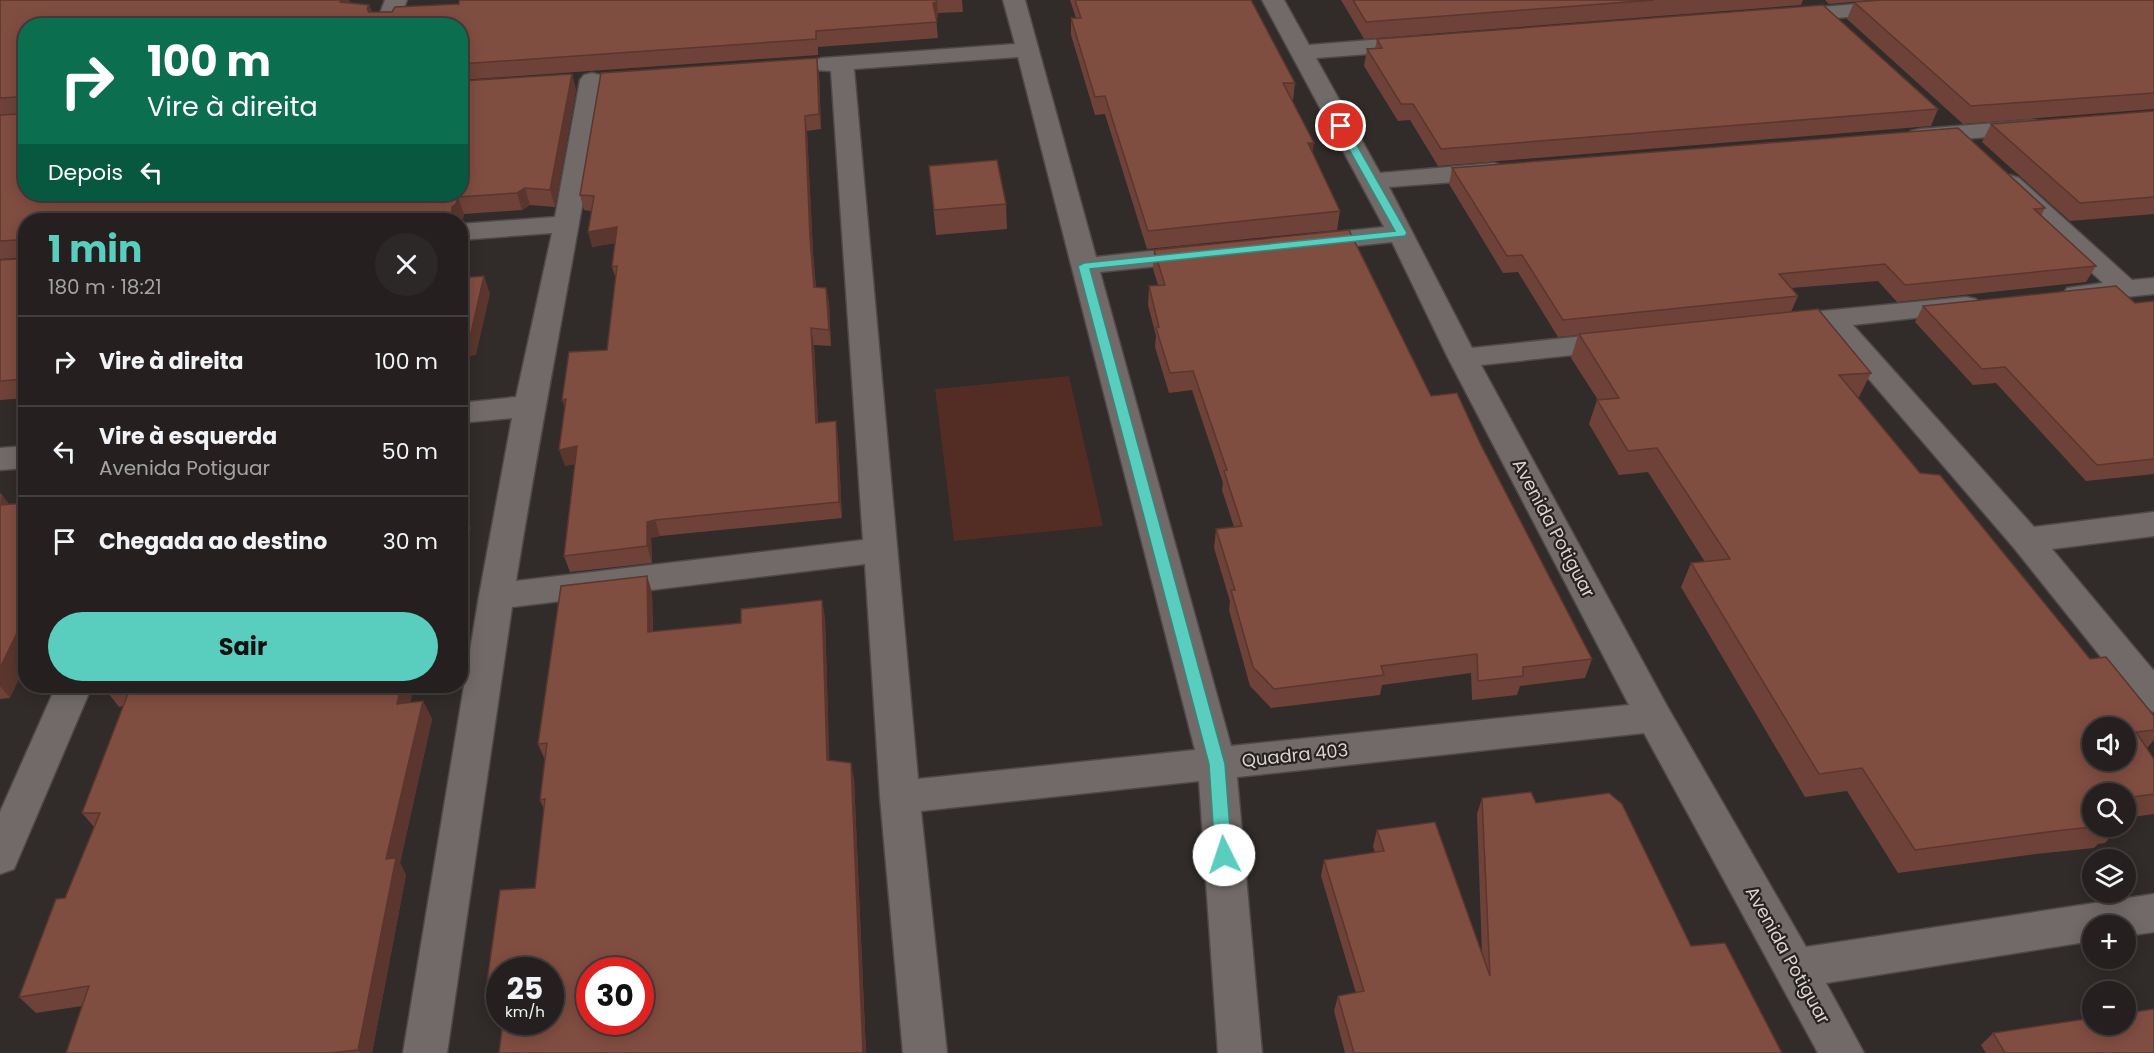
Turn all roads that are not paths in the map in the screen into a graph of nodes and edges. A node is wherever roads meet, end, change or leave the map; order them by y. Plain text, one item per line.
1 (396, 0) edge
2 (1014, 0) edge
3 (1273, 0) edge
4 (1987, 0) edge
5 (1816, 6) edge
6 (1764, 17) edge
7 (389, 18) edge
8 (1850, 37) edge
9 (1443, 41) edge
10 (1027, 50) junction
11 (1300, 52) junction
12 (842, 63) junction
13 (795, 66) edge
14 (593, 80) dead end
15 (1929, 109) edge
16 (2061, 125) edge
17 (1955, 134) junction
18 (1896, 138) edge
19 (1515, 169) edge
20 (1372, 181) junction
21 (567, 224) junction
22 (468, 231) edge
23 (1401, 233) junction
24 (1284, 246) edge
25 (1225, 252) edge
26 (1084, 266) junction
27 (2140, 288) edge
28 (2056, 296) edge
29 (1997, 302) edge
30 (1832, 319) junction
31 (1761, 327) edge
32 (1642, 339) edge
33 (1463, 358) junction
34 (529, 406) junction
35 (468, 412) edge
36 (18, 458) edge
37 (0, 459) edge
38 (2154, 524) edge
39 (2026, 540) junction
40 (881, 550) junction
41 (496, 596) junction
42 (71, 693) edge
43 (2154, 697) edge
44 (1654, 717) junction
45 (1217, 764) junction
46 (900, 797) junction
47 (0, 857) edge
48 (2154, 913) edge
49 (1796, 968) junction
50 (425, 1053) edge
51 (925, 1053) edge
52 (1240, 1053) edge
53 (1842, 1053) edge

1 - 7 street
2 - 10 street
3 - 11 street, Avenida Potiguar
4 - 5 street
5 - 6 street
5 - 8 street
9 - 11 street
10 - 12 street
10 - 26 street
11 - 20 street, Avenida Potiguar
12 - 13 street
12 - 40 street
14 - 21 street
15 - 17 street
16 - 17 street
17 - 18 street
17 - 27 street
19 - 20 street
20 - 23 street, Avenida Potiguar
21 - 22 street
21 - 34 street
23 - 24 street
23 - 33 street, Avenida Potiguar
25 - 26 street
26 - 45 street
27 - 28 street
29 - 30 street
30 - 31 street
30 - 39 street
32 - 33 street
33 - 44 street, Avenida Potiguar
34 - 35 street
34 - 41 street
36 - 37 street
38 - 39 street
39 - 43 street
40 - 41 street
40 - 46 street
41 - 50 street
42 - 47 street
44 - 45 street, Quadra 403
44 - 49 street, Avenida Potiguar
45 - 46 street, Quadra 403
45 - 52 street
46 - 51 street
48 - 49 street
49 - 53 street, Avenida Potiguar

